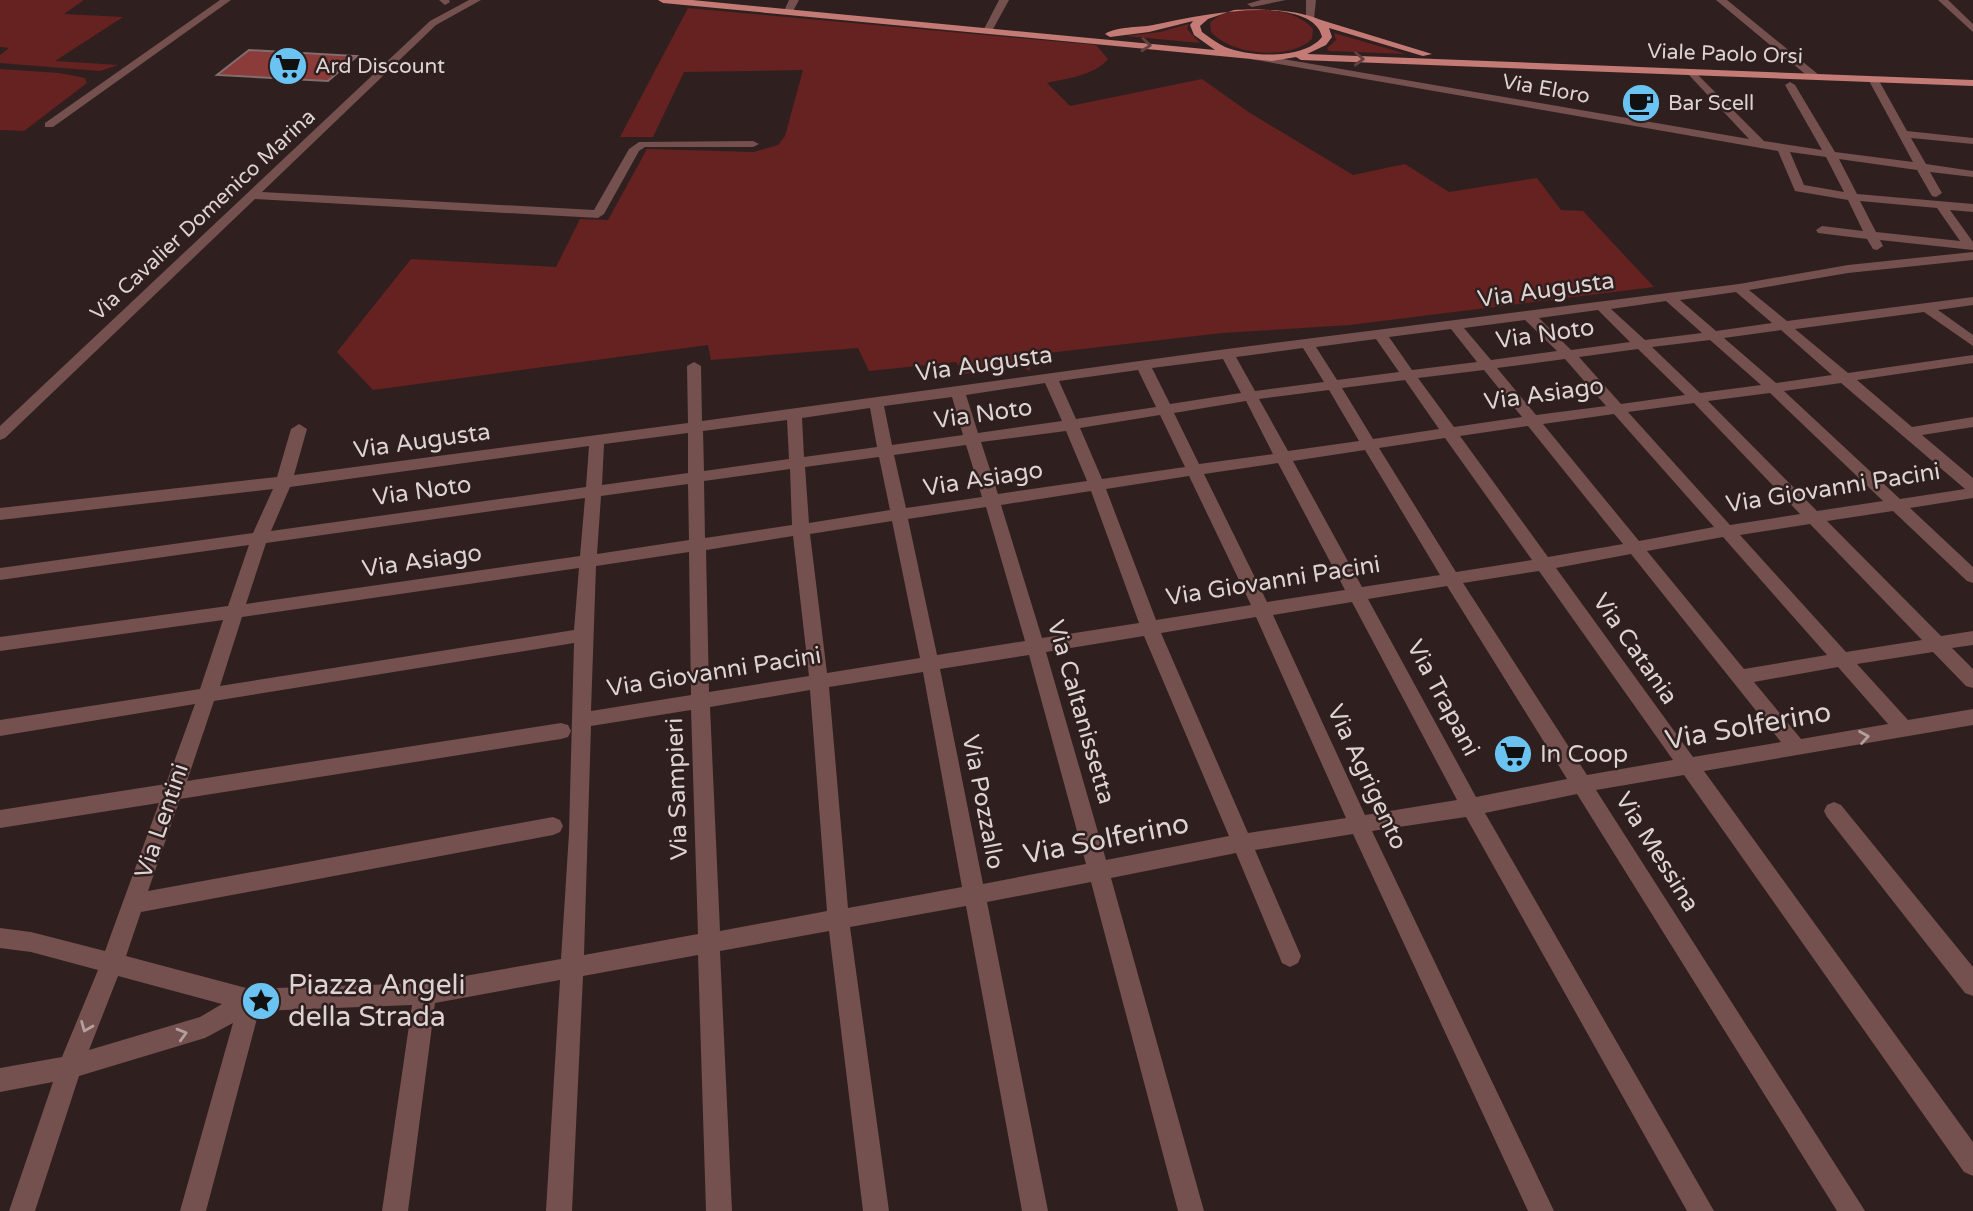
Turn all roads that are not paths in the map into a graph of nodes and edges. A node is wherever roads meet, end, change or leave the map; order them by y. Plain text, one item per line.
1 (226, 0) edge
2 (476, 0) edge
3 (663, 0) edge
4 (794, 0) edge
5 (1004, 0) edge
6 (1281, 0) edge
7 (1311, 0) edge
8 (1721, 0) edge
9 (1943, 0) edge
10 (445, 1) edge
11 (695, 1) edge
12 (1252, 4) junction
13 (789, 11) junction
14 (1200, 18) junction
15 (1314, 20) junction
16 (433, 23) junction
17 (989, 29) junction
18 (1973, 29) edge
19 (1054, 35) junction
20 (1237, 54) junction
21 (1312, 54) junction
22 (1254, 57) junction
23 (1475, 64) junction
24 (1320, 70) junction
25 (1692, 72) junction
26 (1815, 77) junction
27 (1873, 79) junction
28 (1794, 81) junction
29 (1973, 83) edge
30 (1805, 86) dead end
31 (48, 125) dead end
32 (1903, 134) junction
33 (1973, 141) edge
34 (753, 144) dead end
35 (1760, 144) junction
36 (1783, 148) junction
37 (1831, 155) junction
38 (1922, 169) junction
39 (1973, 174) edge
40 (253, 195) junction
41 (1852, 197) junction
42 (1938, 199) junction
43 (1973, 208) edge
44 (1822, 230) dead end
45 (1874, 241) junction
46 (1971, 249) edge
47 (1739, 288) junction
48 (1668, 296) junction
49 (1973, 301) edge
50 (1601, 306) junction
51 (1925, 306) junction
52 (1528, 316) junction
53 (1455, 325) junction
54 (1785, 325) junction
55 (1379, 334) junction
56 (1712, 335) junction
57 (1973, 342) edge
58 (1307, 343) junction
59 (1641, 344) junction
60 (1227, 354) junction
61 (1568, 354) junction
62 (1973, 359) edge
63 (1143, 365) junction
64 (1489, 365) junction
65 (694, 366) dead end
66 (1409, 375) junction
67 (1050, 378) junction
68 (1846, 378) junction
69 (1333, 385) junction
70 (1771, 386) junction
71 (957, 391) junction
72 (1251, 396) junction
73 (1696, 397) junction
74 (877, 403) junction
75 (1617, 408) junction
76 (1166, 410) junction
77 (794, 413) junction
78 (1532, 421) junction
79 (1973, 422) edge
80 (696, 425) junction
81 (1071, 425) junction
82 (299, 429) dead end
83 (1450, 432) junction
84 (1911, 432) junction
85 (0, 435) edge
86 (972, 438) junction
87 (597, 440) junction
88 (1371, 444) junction
89 (888, 449) junction
90 (1286, 458) junction
91 (797, 463) junction
92 (1193, 472) junction
93 (695, 475) junction
94 (284, 482) junction
95 (1097, 485) junction
96 (1973, 487) edge
97 (592, 491) junction
98 (1973, 493) edge
99 (991, 502) junction
100 (1896, 504) junction
101 (0, 514) edge
102 (898, 517) junction
103 (1813, 517) junction
104 (801, 531) junction
105 (1726, 531) junction
106 (260, 536) junction
107 (698, 545) junction
108 (1635, 549) junction
109 (587, 561) junction
110 (1544, 564) junction
111 (0, 574) edge
112 (1973, 577) edge
113 (1451, 578) junction
114 (1358, 593) junction
115 (1262, 610) junction
116 (235, 613) junction
117 (1150, 628) junction
118 (583, 635) junction
119 (1973, 638) edge
120 (1935, 643) junction
121 (0, 645) edge
122 (1035, 648) junction
123 (1839, 658) junction
124 (930, 663) junction
125 (1738, 677) junction
126 (1973, 681) edge
127 (819, 682) junction
128 (208, 693) junction
129 (700, 700) junction
130 (1973, 717) edge
131 (582, 720) junction
132 (0, 728) edge
133 (1905, 730) junction
134 (561, 731) dead end
135 (1797, 748) junction
136 (1689, 767) junction
137 (1583, 784) junction
138 (172, 792) junction
139 (1471, 807) junction
140 (1834, 811) dead end
141 (0, 819) edge
142 (1359, 825) junction
143 (553, 827) dead end
144 (1242, 843) junction
145 (1099, 870) junction
146 (974, 895) junction
147 (133, 904) junction
148 (838, 919) junction
149 (0, 938) edge
150 (708, 943) junction
151 (1290, 956) dead end
152 (112, 964) junction
153 (571, 969) junction
154 (1973, 985) edge
155 (425, 994) junction
156 (250, 1000) junction
157 (70, 1067) junction
158 (0, 1080) edge
159 (1973, 1163) edge
160 (22, 1211) edge
161 (193, 1211) edge
162 (395, 1211) edge
163 (559, 1211) edge
164 (719, 1211) edge
165 (876, 1211) edge
166 (1035, 1211) edge
167 (1191, 1211) edge
168 (1542, 1211) edge
169 (1701, 1211) edge
170 (1852, 1211) edge

1 - 31 street
2 - 16 street
3 - 11 main road
4 - 13 street
5 - 17 street
6 - 12 street
7 - 15 street
8 - 26 street
9 - 18 street
10 - 16 street
11 - 13 main road
12 - 14 main road
12 - 15 main road
13 - 17 main road
14 - 19 main road
14 - 20 main road
15 - 21 main road
15 - 23 main road
16 - 40 street, Via Cavalier Domenico Marina
17 - 19 main road
19 -> 20 main road
20 - 22 main road
21 - 22 main road
21 -> 23 main road
21 - 24 street
22 - 24 street, Via Eloro
23 - 25 main road, Viale Paolo Orsi
24 - 35 street, Via Eloro
25 - 28 main road, Viale Paolo Orsi
25 - 35 street
26 - 27 main road, Viale Paolo Orsi
26 - 28 main road, Viale Paolo Orsi
27 - 29 main road, Viale Paolo Orsi
27 - 32 street
28 - 30 street
28 - 37 street
32 - 33 street
32 - 38 street
34 - 40 street
35 - 36 street, Via Eloro
36 - 37 street, Via Eloro
36 - 41 street
37 - 38 street, Via Eloro
37 - 41 street
38 - 39 street, Via Eloro
38 - 42 street
40 - 85 street, Via Cavalier Domenico Marina
41 - 42 street
41 - 45 street
42 - 43 street
42 - 46 street
44 - 45 street
45 - 46 street
46 - 47 street, Via Augusta
47 - 48 street, Via Augusta
47 - 54 street
48 - 50 street, Via Augusta
48 - 56 street
49 - 51 street, Via Noto
50 - 52 street, Via Augusta
50 - 59 street
51 - 54 street, Via Noto
51 - 57 street
52 - 53 street, Via Augusta
52 - 61 street
53 - 55 street, Via Augusta
53 - 64 street
54 - 56 street, Via Noto
54 - 68 street
55 - 58 street, Via Augusta
55 - 66 street, Via Catania
56 - 59 street, Via Noto
56 - 70 street
58 - 60 street, Via Augusta
58 - 69 street, Via Messina
59 - 61 street, Via Noto
59 - 73 street
60 - 63 street, Via Augusta
60 - 72 street, Via Trapani
61 - 64 street, Via Noto
61 - 75 street
62 - 68 street, Via Asiago
63 - 67 street, Via Augusta
63 - 76 street, Via Agrigento
64 - 66 street, Via Noto
64 - 78 street
65 - 80 street, Via Sampieri
66 - 69 street, Via Noto
66 - 83 street, Via Catania
67 - 71 street, Via Augusta
67 - 81 street
68 - 70 street, Via Asiago
68 - 84 street
69 - 72 street, Via Noto
69 - 88 street, Via Messina
70 - 73 street, Via Asiago
70 - 100 street
71 - 74 street, Via Augusta
71 - 86 street, Via Caltanissetta
72 - 76 street, Via Noto
72 - 90 street, Via Trapani
73 - 75 street, Via Asiago
73 - 103 street
74 - 77 street, Via Augusta
74 - 89 street, Via Pozzallo
75 - 78 street, Via Asiago
75 - 105 street
76 - 81 street, Via Noto
76 - 92 street, Via Agrigento
77 - 80 street, Via Augusta
77 - 91 street
78 - 83 street, Via Asiago
78 - 108 street
79 - 84 street
80 - 87 street, Via Augusta
80 - 93 street, Via Sampieri
81 - 86 street, Via Noto
81 - 95 street
82 - 94 street, Via Lentini
83 - 88 street, Via Asiago
83 - 110 street, Via Catania
84 - 96 street
86 - 89 street, Via Noto
86 - 99 street, Via Caltanissetta
87 - 94 street, Via Augusta
87 - 97 street
88 - 90 street, Via Asiago
88 - 113 street, Via Messina
89 - 91 street, Via Noto
89 - 102 street, Via Pozzallo
90 - 92 street, Via Asiago
90 - 114 street, Via Trapani
91 - 93 street, Via Noto
91 - 104 street
92 - 95 street, Via Asiago
92 - 115 street, Via Agrigento
93 - 97 street, Via Noto
93 - 107 street, Via Sampieri
94 - 101 street, Via Augusta
94 - 106 street, Via Lentini
95 - 99 street, Via Asiago
95 - 117 street
97 - 106 street, Via Noto
97 - 109 street
98 - 100 street, Via Giovanni Pacini
99 - 102 street, Via Asiago
99 - 122 street, Via Caltanissetta
100 - 103 street, Via Giovanni Pacini
100 - 112 street
102 - 104 street, Via Asiago
102 - 124 street, Via Pozzallo
103 - 105 street, Via Giovanni Pacini
103 - 120 street
104 - 107 street, Via Asiago
104 - 127 street
105 - 108 street, Via Giovanni Pacini
105 - 123 street
106 - 111 street, Via Noto
106 - 116 street, Via Lentini
107 - 109 street, Via Asiago
107 - 129 street, Via Sampieri
108 - 110 street, Via Giovanni Pacini
108 - 125 street
109 - 116 street, Via Asiago
109 - 118 street
110 - 113 street, Via Giovanni Pacini
110 - 136 street, Via Catania
113 - 114 street, Via Giovanni Pacini
113 - 137 street, Via Messina
114 - 115 street, Via Giovanni Pacini
114 - 139 street, Via Trapani
115 - 117 street, Via Giovanni Pacini
115 - 142 street, Via Agrigento
116 - 121 street, Via Asiago
116 - 128 street, Via Lentini
117 - 122 street, Via Giovanni Pacini
117 - 144 street
118 - 128 street
118 - 131 street
119 - 120 street
120 - 123 street
120 - 126 street
122 - 124 street, Via Giovanni Pacini
122 - 145 street, Via Caltanissetta
123 - 125 street
123 - 133 street
124 - 127 street, Via Giovanni Pacini
124 - 146 street, Via Pozzallo
125 - 135 street
127 - 129 street, Via Giovanni Pacini
127 - 148 street
128 - 132 street
128 - 138 street, Via Lentini
129 - 131 street, Via Giovanni Pacini
129 - 150 street, Via Sampieri
130 - 133 street, Via Solferino
131 - 153 street
135 -> 133 street, Via Solferino
134 - 138 street
135 - 136 street, Via Solferino
136 - 137 street, Via Solferino
136 - 159 street, Via Catania
137 - 139 street, Via Solferino
137 - 170 street, Via Messina
138 - 141 street
138 - 147 street, Via Lentini
139 - 142 street, Via Solferino
139 - 169 street, Via Trapani
140 - 154 street
142 - 144 street, Via Solferino
142 - 168 street, Via Agrigento
143 - 147 street
144 - 145 street, Via Solferino
144 - 151 street
145 - 146 street, Via Solferino
145 - 167 street, Via Caltanissetta
146 - 148 street, Via Solferino
146 - 166 street, Via Pozzallo
147 - 152 street, Via Lentini
148 - 150 street, Via Solferino
148 - 165 street
149 - 152 street, Via Solferino
150 - 153 street, Via Solferino
150 - 164 street, Via Sampieri
152 - 156 street, Via Solferino
152 -> 157 street, Via Lentini
153 - 155 street, Via Solferino
153 - 163 street
155 - 156 street, Via Solferino
155 - 162 street
157 -> 156 street, Via Solferino
156 - 161 street
157 - 158 street, Via Solferino
157 - 160 street, Via Lentini

